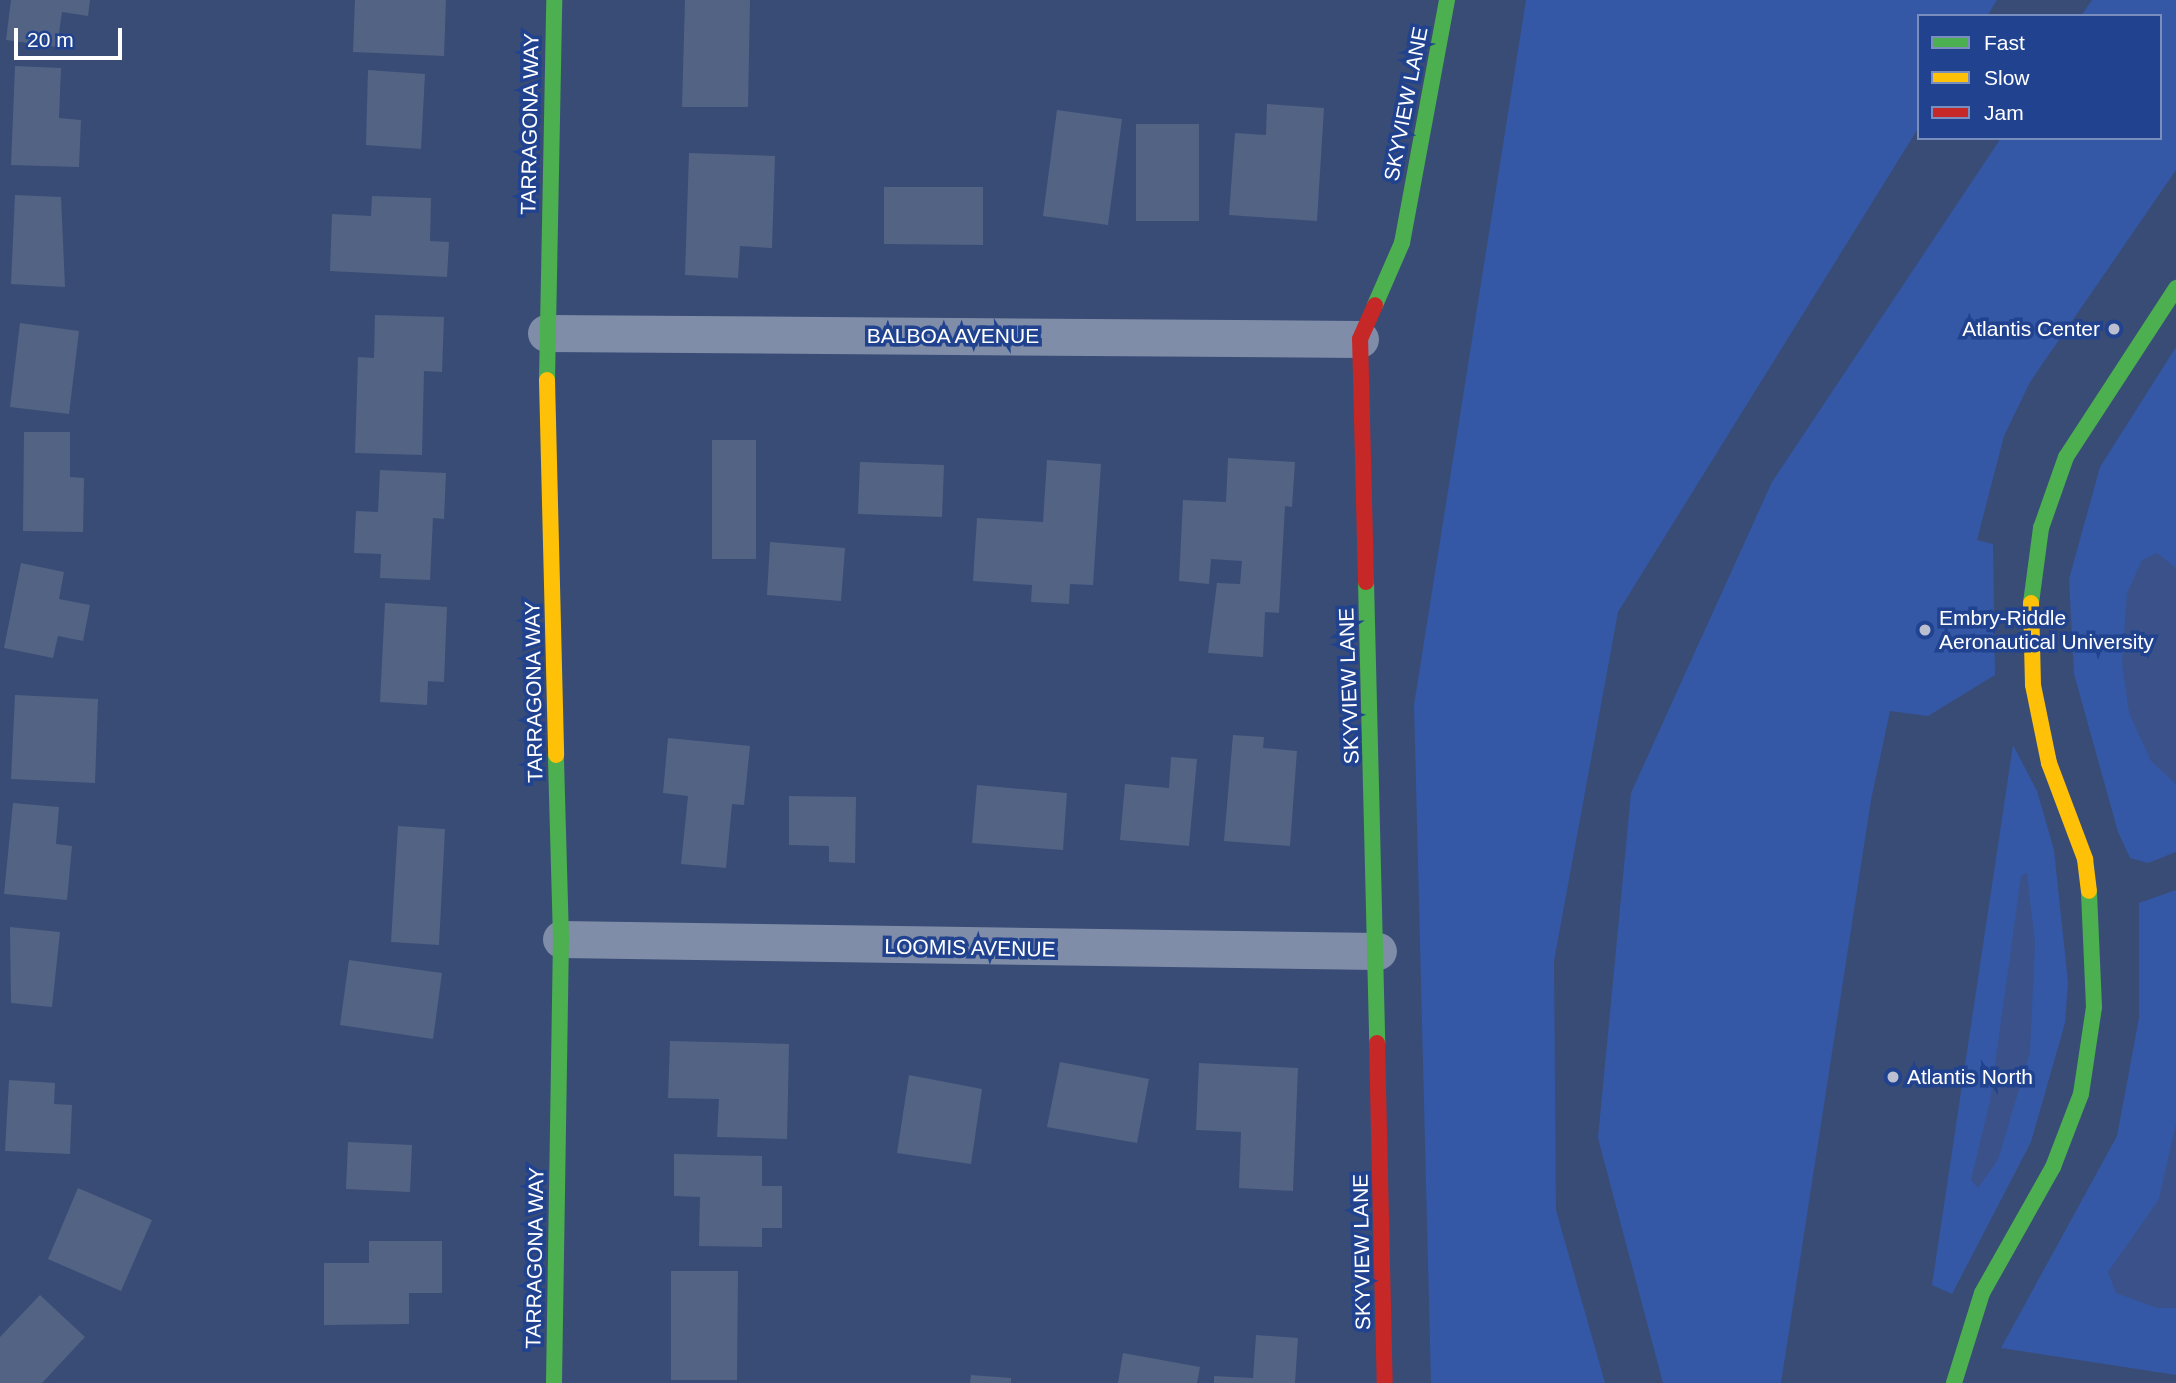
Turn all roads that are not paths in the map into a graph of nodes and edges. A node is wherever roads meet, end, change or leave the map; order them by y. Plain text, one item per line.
1 (554, 0) edge
2 (1447, 0) edge
3 (2176, 288) edge
4 (546, 333) junction
5 (1360, 339) junction
6 (561, 939) junction
7 (1378, 951) junction
8 (554, 1383) edge
9 (1385, 1383) edge
10 (1954, 1383) edge

1 - 4 street, TARRAGONA WAY
2 - 5 street, SKYVIEW LANE
3 - 10 street
4 - 5 street, BALBOA AVENUE
4 - 6 street, TARRAGONA WAY
5 - 7 street, SKYVIEW LANE
6 - 7 street, LOOMIS AVENUE
6 - 8 street, TARRAGONA WAY
7 - 9 street, SKYVIEW LANE

